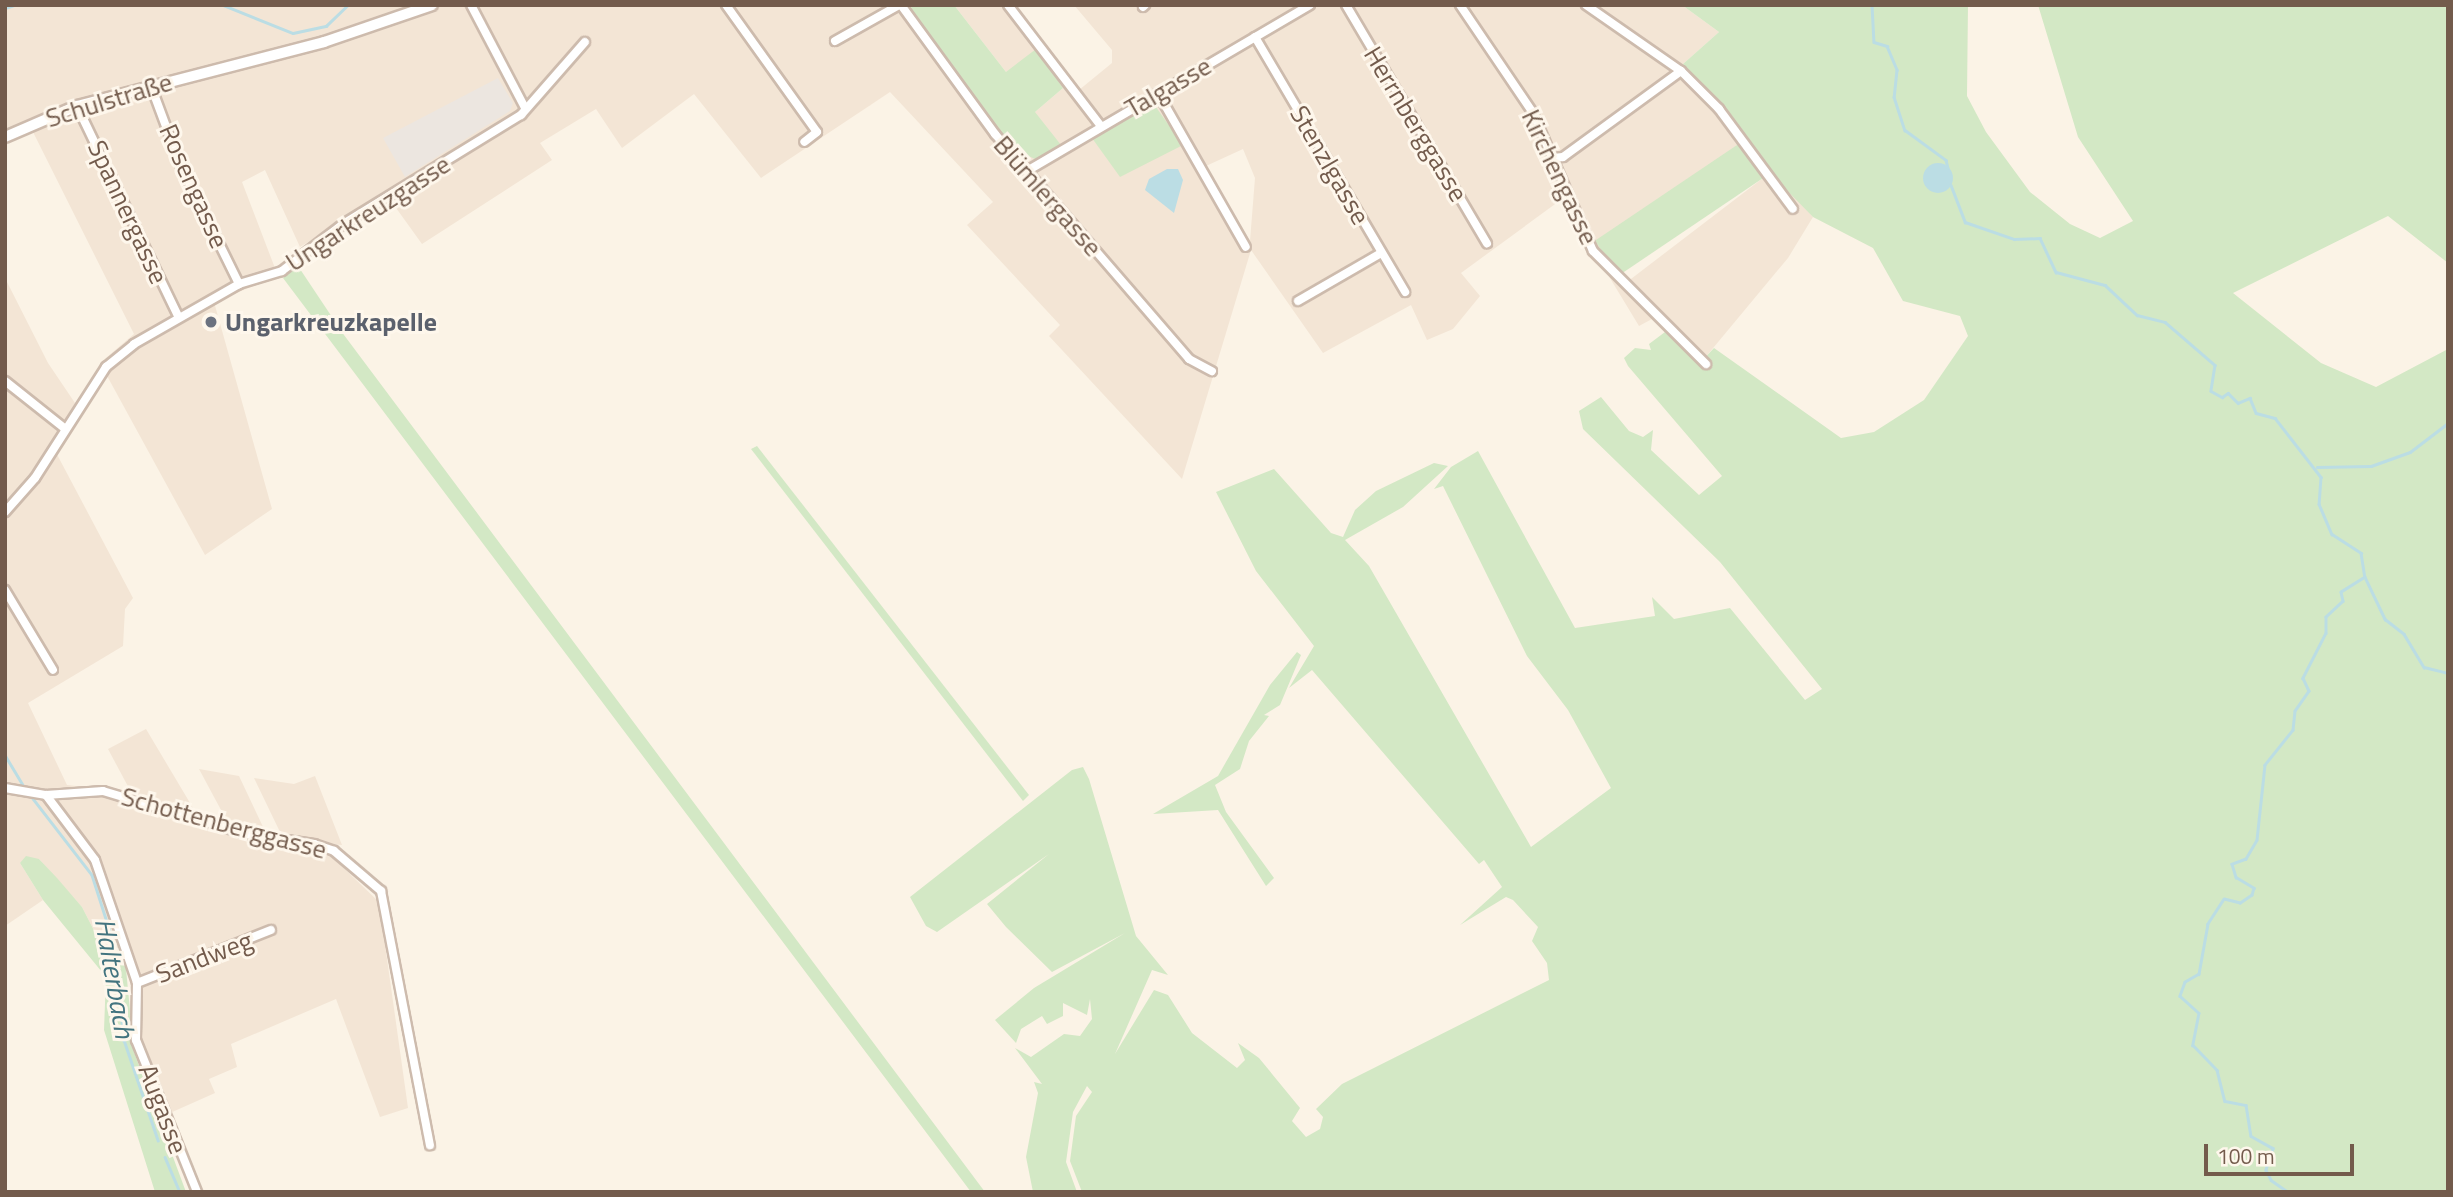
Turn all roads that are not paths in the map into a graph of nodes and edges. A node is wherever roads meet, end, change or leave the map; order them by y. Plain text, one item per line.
1 (432, 5) edge
2 (471, 5) edge
3 (726, 5) edge
4 (900, 5) edge
5 (1008, 5) edge
6 (1310, 5) edge
7 (1346, 5) edge
8 (1460, 5) edge
9 (1586, 5) edge
10 (1255, 37) junction
11 (835, 41) dead end
12 (585, 42) dead end
13 (1681, 71) junction
14 (151, 86) junction
15 (1158, 93) junction
16 (77, 106) junction
17 (525, 108) junction
18 (1101, 126) junction
19 (5, 137) edge
20 (804, 142) dead end
21 (1553, 158) junction
22 (1027, 171) junction
23 (1793, 209) dead end
24 (1487, 243) dead end
25 (1246, 247) dead end
26 (1381, 253) junction
27 (239, 284) junction
28 (1405, 292) dead end
29 (1298, 301) dead end
30 (179, 318) junction
31 (1706, 364) dead end
32 (1212, 371) dead end
33 (5, 381) edge
34 (64, 428) junction
35 (5, 512) edge
36 (5, 590) edge
37 (52, 670) dead end
38 (10, 789) edge
39 (43, 794) junction
40 (271, 930) dead end
41 (138, 983) junction
42 (430, 1145) dead end
43 (197, 1192) edge

1 - 14 street, Schulstraße
2 - 17 street
3 - 20 street
4 - 11 street
4 - 22 street, Blümlergasse
5 - 18 street
6 - 10 street, Talgasse
7 - 24 street, Herrnberggasse
8 - 21 street, Kirchengasse
9 - 13 street
10 - 15 street, Talgasse
10 - 26 street, Stenzlgasse
12 - 17 street, Ungarkreuzgasse
13 - 21 street
13 - 23 street
14 - 16 street, Schulstraße
14 - 27 street, Rosengasse
15 - 18 street, Talgasse
15 - 25 street
16 - 19 street, Schulstraße
16 - 30 street, Spannergasse
17 - 27 street, Ungarkreuzgasse
18 - 22 street, Talgasse
21 - 31 street, Kirchengasse
22 - 32 street, Blümlergasse
26 - 28 street, Stenzlgasse
26 - 29 street
27 - 30 street, Ungarkreuzgasse
30 - 34 street, Ungarkreuzgasse
33 - 34 street
34 - 35 street, Ungarkreuzgasse
36 - 37 street
38 - 39 street
39 - 41 street, Augasse
39 - 42 street, Schottenberggasse
40 - 41 street, Sandweg
41 - 43 street, Augasse

